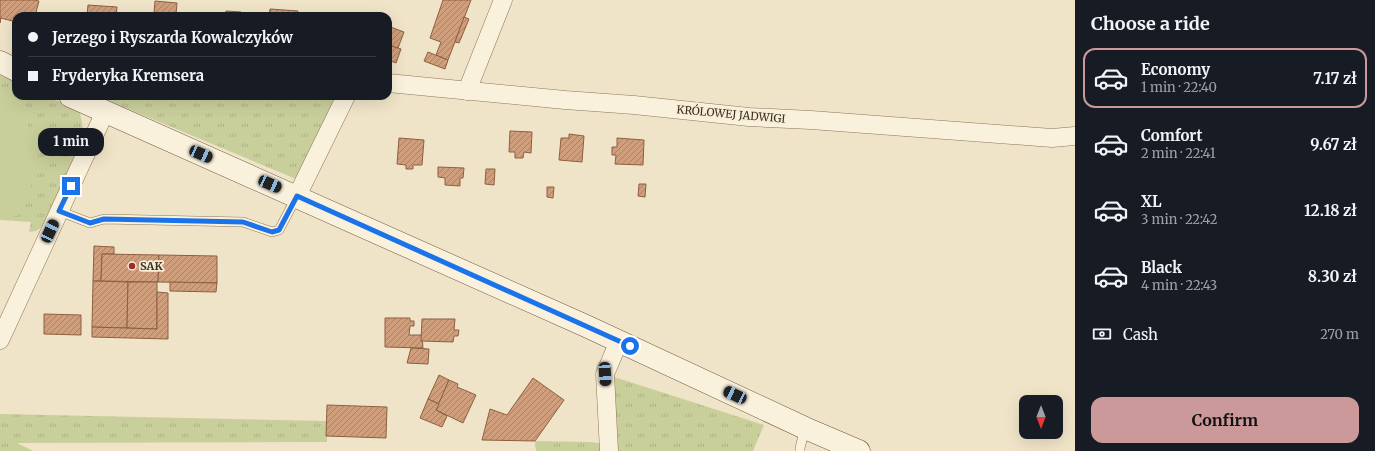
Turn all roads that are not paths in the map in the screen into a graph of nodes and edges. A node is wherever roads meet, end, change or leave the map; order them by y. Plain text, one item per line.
1 (502, 0) edge
2 (0, 62) edge
3 (12, 68) edge
4 (392, 83) edge
5 (467, 91) junction
6 (79, 100) edge
7 (344, 100) edge
8 (105, 112) junction
9 (1075, 136) edge
10 (297, 196) junction
11 (59, 211) junction
12 (0, 340) edge
13 (619, 341) junction
14 (805, 428) junction
15 (609, 451) edge
16 (800, 451) edge
17 (859, 451) edge

1 - 5 street
2 - 3 main road
4 - 5 street, KRÓLOWEJ JADWIGI
5 - 9 street, KRÓLOWEJ JADWIGI
6 - 8 main road
7 - 10 street
8 - 10 main road
8 - 11 street
10 - 11 lane
10 - 13 main road
11 - 12 street
13 - 14 main road
13 - 15 street
14 - 16 lane
14 - 17 main road

